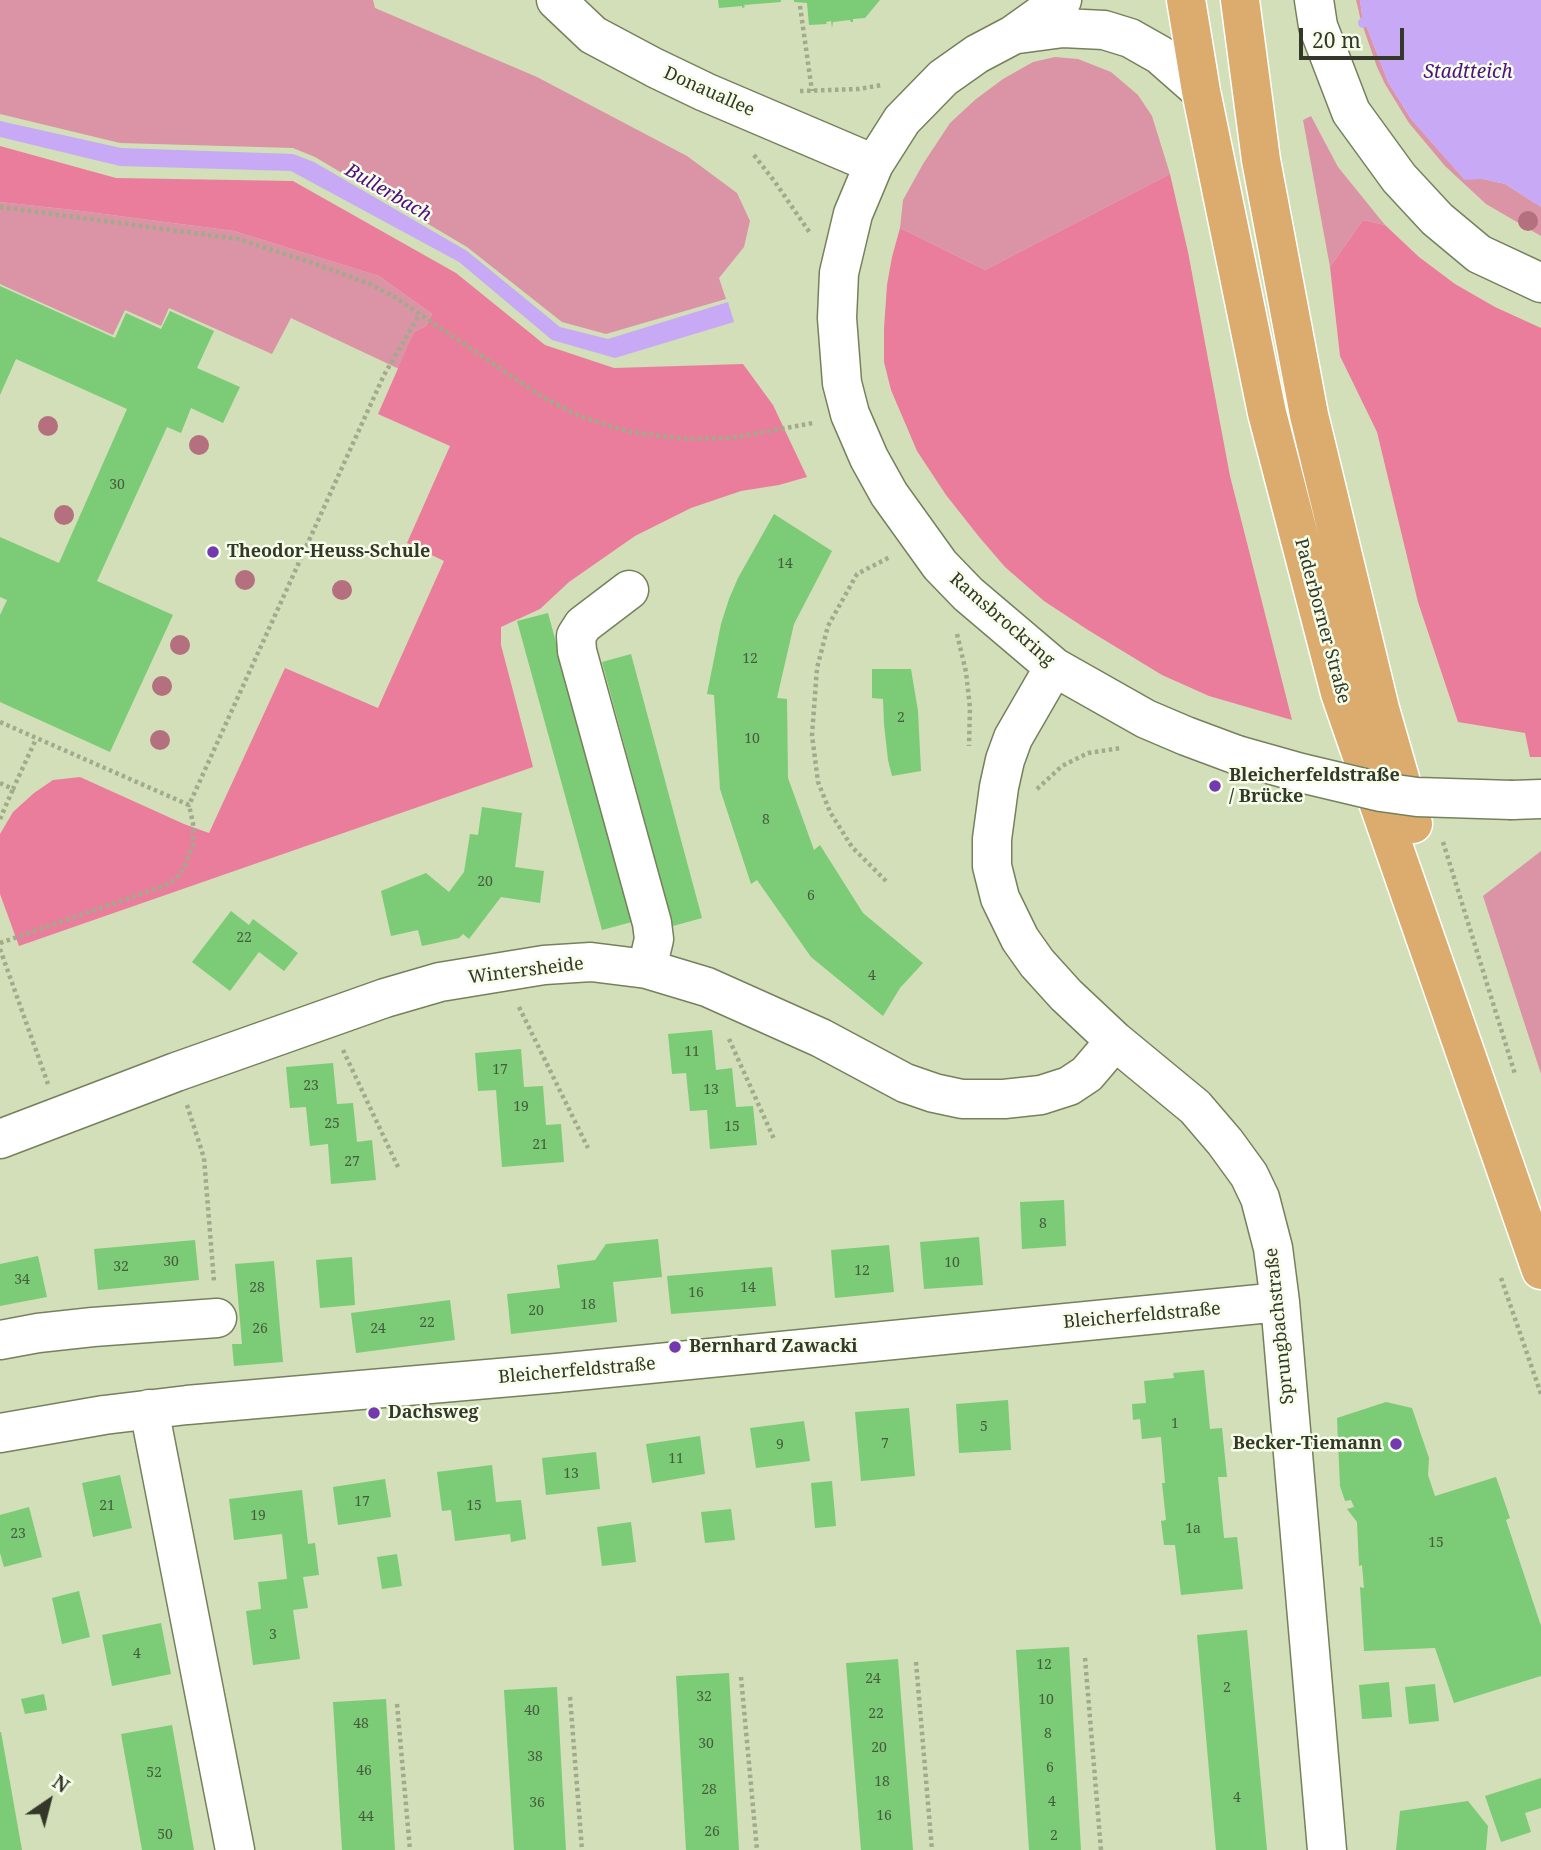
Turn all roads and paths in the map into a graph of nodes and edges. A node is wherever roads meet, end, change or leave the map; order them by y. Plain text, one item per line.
1 (555, 0) edge
2 (1062, 0) edge
3 (1186, 0) edge
4 (1240, 0) edge
5 (1314, 0) edge
6 (800, 6) dead end
7 (1013, 35) junction
8 (812, 91) dead end
9 (1201, 91) junction
10 (752, 152) dead end
11 (874, 164) junction
12 (0, 208) edge
13 (811, 234) dead end
14 (1541, 283) edge
15 (419, 315) junction
16 (813, 423) dead end
17 (895, 555) dead end
18 (629, 590) dead end
19 (1054, 667) junction
20 (0, 722) edge
21 (36, 739) junction
22 (0, 783) edge
23 (13, 789) junction
24 (1527, 799) edge
25 (189, 805) junction
26 (0, 818) edge
27 (886, 881) dead end
28 (0, 943) edge
29 (0, 949) edge
30 (648, 969) junction
31 (502, 972) junction
32 (327, 1018) junction
33 (729, 1037) dead end
34 (1115, 1041) junction
35 (176, 1072) junction
36 (59, 1116) junction
37 (0, 1139) edge
38 (774, 1139) dead end
39 (588, 1148) dead end
40 (398, 1167) dead end
41 (1525, 1223) junction
42 (1541, 1270) edge
43 (1280, 1302) junction
44 (217, 1318) joint
45 (0, 1340) edge
46 (149, 1409) junction
47 (0, 1431) edge
48 (1085, 1658) dead end
49 (916, 1662) dead end
50 (741, 1677) dead end
51 (570, 1698) dead end
52 (397, 1704) dead end
53 (235, 1850) edge
54 (410, 1850) edge
55 (582, 1850) edge
56 (757, 1850) edge
57 (932, 1850) edge
58 (1101, 1850) edge
59 (1327, 1850) edge

1 - 11 street, Donauallee
2 - 7 street, Ramsbrockring
3 - 9 main road, Paderborner Straße
4 - 41 main road, Paderborner Straße
5 - 14 street
6 - 8 path
7 - 9 street, Ramsbrockring
7 - 11 street, Ramsbrockring
9 - 41 main road, Paderborner Straße
10 - 13 path
11 - 19 street, Ramsbrockring
12 - 15 path
15 - 16 path
15 - 25 path
17 - 27 path
18 - 30 street
19 - 24 street, Ramsbrockring, bridge
19 - 34 street, Sprungbachstraße
20 - 21 path
21 - 23 path
21 - 25 path
22 - 23 path
23 - 26 path
25 - 28 path
29 - 36 path
30 - 31 street, Wintersheide
30 - 34 street, Wintersheide
31 - 32 street, Wintersheide
31 - 39 path
32 - 35 street, Wintersheide
32 - 40 path
33 - 38 path
34 - 43 street, Sprungbachstraße
35 - 36 street, Wintersheide
35 - 44 path
36 - 37 street, Wintersheide
41 - 42 main road, Paderborner Straße
43 - 46 street, Bleicherfeldstraße
43 - 59 street, Sprungbachstraße
44 - 45 street
46 - 47 street, Bleicherfeldstraße
46 - 53 street
48 - 58 path
49 - 57 path
50 - 56 path
51 - 55 path
52 - 54 path

